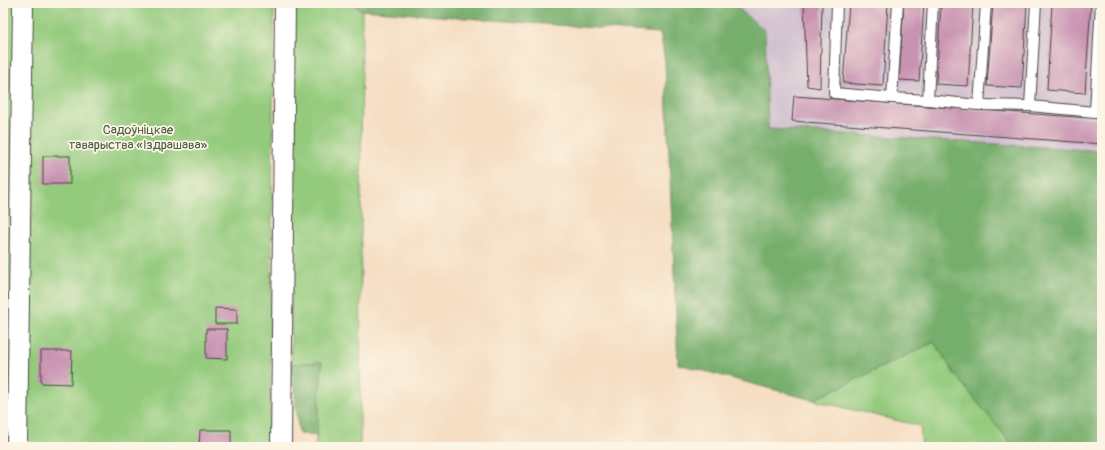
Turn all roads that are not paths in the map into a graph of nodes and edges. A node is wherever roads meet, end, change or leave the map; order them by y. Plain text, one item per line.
1 (23, 3) edge
2 (285, 3) edge
3 (837, 3) edge
4 (898, 3) edge
5 (933, 3) edge
6 (986, 3) edge
7 (1036, 3) edge
8 (1101, 3) edge
9 (892, 98) junction
10 (928, 100) junction
11 (979, 105) junction
12 (1030, 106) junction
13 (1099, 112) edge
14 (12, 147) edge
15 (17, 447) edge
16 (281, 447) edge

1 - 14 street
2 - 16 street
3 - 9 lane
4 - 9 lane
5 - 10 lane
6 - 11 lane
7 - 12 lane
8 - 13 lane
9 - 10 lane
10 - 11 lane
11 - 12 lane
12 - 13 lane
14 - 15 street

